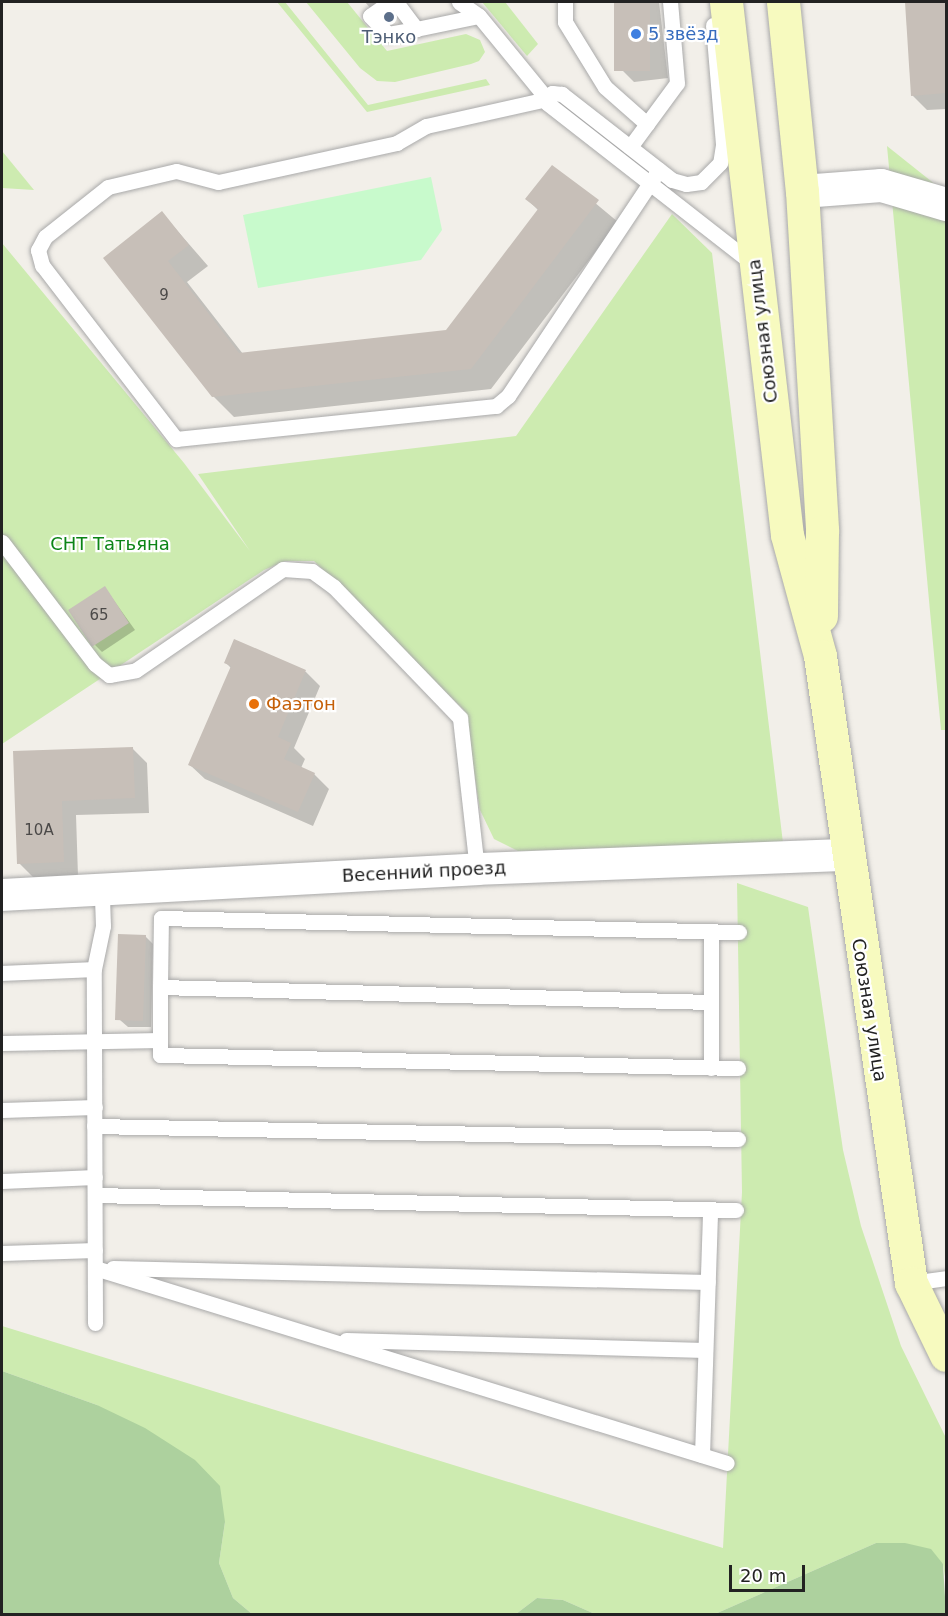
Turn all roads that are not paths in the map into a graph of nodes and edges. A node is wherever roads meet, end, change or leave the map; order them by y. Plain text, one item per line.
1 (390, 2) edge
2 (396, 2) edge
3 (459, 2) edge
4 (565, 2) edge
5 (670, 2) edge
6 (711, 2) edge
7 (726, 2) edge
8 (783, 2) edge
9 (478, 16) junction
10 (416, 29) junction
11 (547, 99) junction
12 (647, 124) junction
13 (630, 147) junction
14 (659, 170) junction
15 (650, 184) junction
16 (802, 191) junction
17 (946, 204) edge
18 (756, 266) junction
19 (822, 531) junction
20 (787, 535) junction
21 (2, 542) edge
22 (820, 656) junction
23 (846, 855) junction
24 (477, 869) junction
25 (102, 889) junction
26 (2, 896) edge
27 (711, 932) junction
28 (739, 932) dead end
29 (94, 969) junction
30 (2, 973) edge
31 (160, 987) junction
32 (711, 1002) junction
33 (95, 1039) junction
34 (160, 1040) junction
35 (2, 1043) edge
36 (711, 1068) junction
37 (738, 1068) dead end
38 (94, 1107) junction
39 (2, 1110) edge
40 (94, 1126) junction
41 (738, 1139) dead end
42 (94, 1177) junction
43 (2, 1181) edge
44 (95, 1195) junction
45 (710, 1209) junction
46 (736, 1210) dead end
47 (95, 1250) junction
48 (2, 1253) edge
49 (95, 1268) junction
50 (946, 1278) edge
51 (708, 1282) junction
52 (911, 1282) junction
53 (95, 1323) dead end
54 (326, 1339) junction
55 (705, 1350) junction
56 (946, 1355) edge
57 (702, 1455) junction
58 (727, 1463) dead end

1 - 10 lane
2 - 10 lane
3 - 9 lane
4 - 12 lane
5 - 12 lane
6 - 14 lane
7 - 18 main road, Союзная улица
8 - 16 main road, Союзная улица
9 - 10 lane
9 - 11 lane
11 - 13 lane
11 - 15 lane
11 - 15 lane
12 - 13 lane
13 - 14 lane
14 - 15 lane
15 - 18 lane
16 - 17 street
16 - 19 main road, Союзная улица
18 - 20 main road, Союзная улица
19 - 20 main road
19 - 22 main road, Союзная улица
20 - 22 main road, Союзная улица
21 - 24 lane
22 - 23 main road, Союзная улица
23 - 24 street, Весенний проезд
23 - 52 main road, Союзная улица
24 - 25 street, Весенний проезд
25 - 26 street, Весенний проезд
25 - 29 lane
27 - 28 lane
27 - 31 lane
27 - 32 lane
29 - 30 lane
29 - 33 lane
31 - 32 lane
31 - 34 lane
32 - 36 lane
33 - 34 lane
33 - 35 lane
33 - 38 lane
34 - 36 lane
36 - 37 lane
38 - 39 lane
38 - 40 lane
40 - 41 lane
40 - 42 lane
42 - 43 lane
42 - 44 lane
44 - 45 lane
44 - 47 lane
45 - 46 lane
45 - 51 lane
47 - 48 lane
47 - 49 lane
49 - 51 lane
49 - 53 lane
49 - 54 lane
50 - 52 lane
51 - 55 lane
52 - 56 main road, Союзная улица
54 - 55 lane
54 - 57 lane
55 - 57 lane
57 - 58 lane

